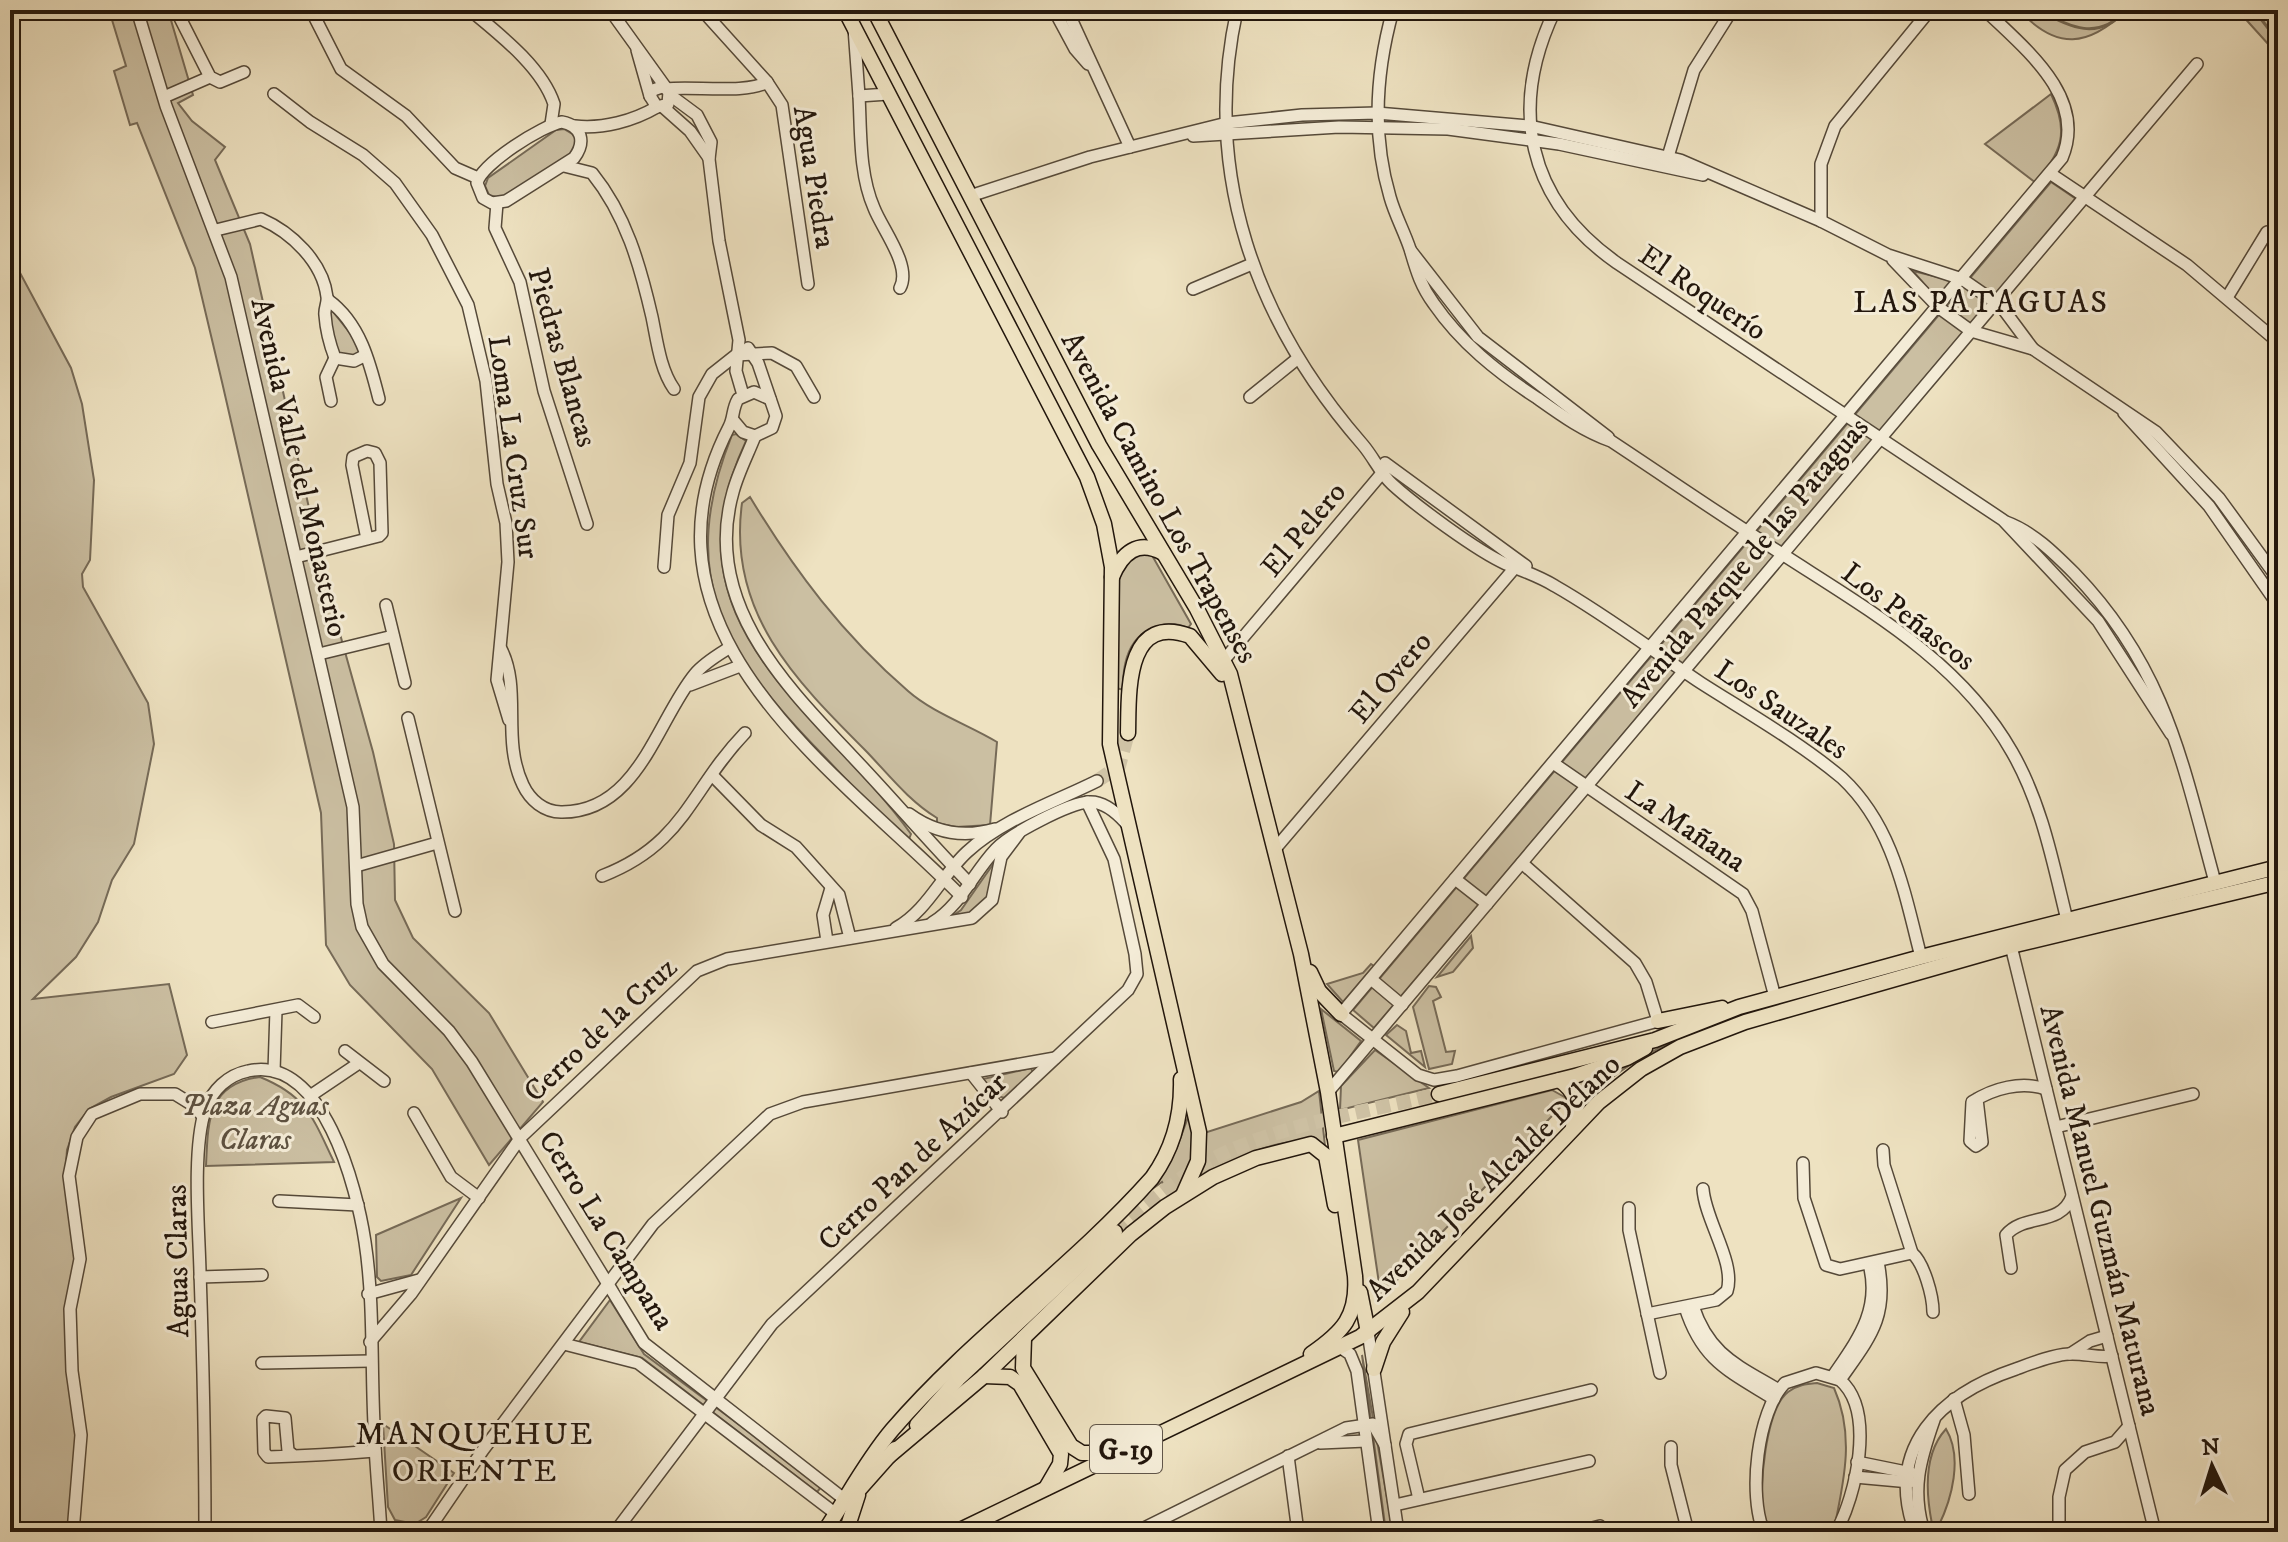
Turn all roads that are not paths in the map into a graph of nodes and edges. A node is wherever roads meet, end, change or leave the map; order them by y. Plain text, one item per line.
1 (137, 10) edge
2 (176, 10) edge
3 (311, 10) edge
4 (470, 10) edge
5 (610, 10) edge
6 (702, 10) edge
7 (845, 10) edge
8 (874, 10) edge
9 (1054, 10) edge
10 (1067, 10) edge
11 (1393, 10) edge
12 (1555, 10) edge
13 (1732, 10) edge
14 (1930, 10) edge
15 (1985, 10) edge
16 (1235, 12) edge
17 (854, 27) junction
18 (636, 46) junction
19 (1089, 64) junction
20 (2197, 64) dead end
21 (244, 72) dead end
22 (210, 77) junction
23 (767, 82) junction
24 (666, 90) junction
25 (274, 94) dead end
26 (888, 94) junction
27 (859, 96) junction
28 (164, 97) junction
29 (553, 99) junction
30 (655, 102) junction
31 (1378, 120) junction
32 (551, 124) junction
33 (573, 125) junction
34 (602, 126) junction
35 (1530, 126) junction
36 (1227, 129) junction
37 (1532, 139) junction
38 (581, 144) junction
39 (1130, 147) junction
40 (709, 159) junction
41 (1666, 162) junction
42 (564, 166) junction
43 (592, 173) junction
44 (2051, 174) junction
45 (478, 178) junction
46 (970, 196) junction
47 (2085, 196) junction
48 (497, 203) junction
49 (1821, 221) junction
50 (216, 230) junction
51 (2267, 232) dead end
52 (1888, 255) junction
53 (1252, 264) junction
54 (1962, 279) junction
55 (808, 284) dead end
56 (900, 288) dead end
57 (1193, 289) dead end
58 (2228, 296) junction
59 (328, 300) junction
60 (1996, 302) junction
61 (1938, 307) junction
62 (1971, 331) junction
63 (739, 340) junction
64 (2278, 342) edge
65 (2033, 349) junction
66 (753, 352) junction
67 (736, 355) junction
68 (364, 356) junction
69 (335, 358) junction
70 (1297, 359) junction
71 (674, 389) dead end
72 (743, 395) junction
73 (814, 397) dead end
74 (1250, 397) dead end
75 (379, 399) dead end
76 (770, 399) junction
77 (331, 401) dead end
78 (1846, 416) junction
79 (733, 420) junction
80 (755, 436) junction
81 (1880, 439) junction
82 (1385, 470) junction
83 (2003, 520) junction
84 (587, 524) dead end
85 (1748, 532) junction
86 (367, 539) junction
87 (1163, 553) junction
88 (1782, 555) junction
89 (296, 557) junction
90 (1522, 565) junction
91 (664, 567) dead end
92 (1112, 577) junction
93 (2275, 585) edge
94 (386, 605) dead end
95 (2278, 605) edge
96 (2109, 613) junction
97 (2098, 621) junction
98 (393, 636) junction
99 (729, 648) junction
100 (1650, 649) junction
101 (319, 654) junction
102 (1224, 660) junction
103 (740, 666) junction
104 (1684, 671) junction
105 (405, 683) dead end
106 (689, 685) junction
107 (1239, 703) junction
108 (408, 718) dead end
109 (745, 733) dead end
110 (1128, 733) tunnel mouth
111 (2171, 734) junction
112 (1553, 763) junction
113 (713, 776) junction
114 (1097, 781) tunnel mouth
115 (1586, 787) junction
116 (1087, 802) junction
117 (900, 808) junction
118 (1269, 822) junction
119 (1126, 823) junction
120 (1297, 824) junction
121 (1007, 825) junction
122 (1019, 833) junction
123 (437, 843) junction
124 (1275, 849) junction
125 (1522, 863) junction
126 (356, 866) junction
127 (953, 867) junction
128 (2278, 867) edge
129 (602, 876) dead end
130 (943, 878) junction
131 (1455, 879) junction
132 (2215, 882) junction
133 (2278, 882) edge
134 (970, 884) junction
135 (831, 888) junction
136 (962, 897) junction
137 (1487, 904) junction
138 (455, 911) dead end
139 (2067, 920) junction
140 (928, 925) junction
141 (888, 931) junction
142 (850, 938) junction
143 (827, 941) junction
144 (370, 945) joint
145 (2011, 946) junction
146 (1301, 954) junction
147 (1921, 957) junction
148 (1371, 979) junction
149 (1775, 997) junction
150 (1402, 1005) junction
151 (1739, 1007) junction
152 (276, 1010) junction
153 (1341, 1014) junction
154 (314, 1017) dead end
155 (1658, 1021) junction
156 (212, 1022) dead end
157 (1374, 1038) junction
158 (1655, 1040) junction
159 (345, 1051) dead end
160 (1055, 1058) junction
161 (1180, 1059) junction
162 (359, 1063) junction
163 (2041, 1065) junction
164 (274, 1071) junction
165 (971, 1073) junction
166 (1559, 1080) junction
167 (384, 1081) dead end
168 (2022, 1084) junction
169 (2046, 1089) junction
170 (1328, 1092) junction
171 (1439, 1094) tunnel mouth
172 (2193, 1094) dead end
173 (310, 1096) junction
174 (1977, 1099) dead end
175 (1002, 1112) junction
176 (414, 1113) dead end
177 (203, 1117) junction
178 (2056, 1127) junction
179 (1572, 1130) junction
180 (1334, 1136) junction
181 (521, 1137) junction
182 (1883, 1150) dead end
183 (1803, 1163) dead end
184 (1703, 1189) dead end
185 (1183, 1195) junction
186 (2072, 1195) junction
187 (479, 1198) junction
188 (279, 1201) dead end
189 (358, 1205) junction
190 (1629, 1208) dead end
191 (2055, 1216) junction
192 (2080, 1228) junction
193 (1115, 1232) tunnel mouth
194 (1350, 1242) junction
195 (1912, 1253) junction
196 (1874, 1263) junction
197 (2011, 1268) dead end
198 (262, 1275) dead end
199 (1355, 1276) junction
200 (200, 1277) junction
201 (419, 1280) junction
202 (608, 1283) junction
203 (1418, 1292) junction
204 (368, 1294) junction
205 (1689, 1306) junction
206 (1933, 1312) dead end
207 (1647, 1314) junction
208 (1368, 1332) junction
209 (2107, 1336) junction
210 (1024, 1338) junction
211 (370, 1342) junction
212 (564, 1344) junction
213 (1341, 1348) junction
214 (2070, 1354) junction
215 (2112, 1356) junction
216 (371, 1361) junction
217 (262, 1363) dead end
218 (1296, 1368) junction
219 (1374, 1369) junction
220 (1660, 1373) dead end
221 (984, 1376) junction
222 (1836, 1378) junction
223 (1591, 1390) dead end
224 (1776, 1395) junction
225 (715, 1399) junction
226 (1954, 1399) junction
227 (705, 1414) junction
228 (1936, 1417) junction
229 (1364, 1423) junction
230 (2129, 1426) junction
231 (1366, 1441) junction
232 (2115, 1442) junction
233 (1315, 1443) junction
234 (1385, 1445) junction
235 (1671, 1447) dead end
236 (2135, 1448) junction
237 (375, 1451) junction
238 (1119, 1452) junction
239 (294, 1456) dead end
240 (889, 1456) junction
241 (1288, 1456) junction
242 (1589, 1461) dead end
243 (1857, 1462) junction
244 (1907, 1470) junction
245 (1855, 1477) junction
246 (1911, 1482) junction
247 (1046, 1488) junction
248 (860, 1491) junction
249 (1969, 1494) dead end
250 (844, 1499) junction
251 (1419, 1499) junction
252 (1395, 1505) junction
253 (836, 1514) junction
254 (1600, 1526) dead end
255 (429, 1529) edge
256 (1762, 1531) edge
257 (73, 1532) edge
258 (205, 1532) edge
259 (381, 1532) edge
260 (419, 1532) edge
261 (615, 1532) edge
262 (824, 1532) edge
263 (846, 1532) edge
264 (956, 1532) edge
265 (1136, 1532) edge
266 (1298, 1532) edge
267 (1379, 1532) edge
268 (1398, 1532) edge
269 (1577, 1532) edge
270 (1688, 1532) edge
271 (1836, 1532) edge
272 (1915, 1532) edge
273 (1924, 1532) edge
274 (2059, 1532) edge
275 (2155, 1532) edge

1 - 28 street, Avenida Valle del Monasterio
2 - 22 street
3 - 45 street
4 - 29 street
5 - 18 street
6 - 23 street, Agua Piedra
7 - 17 main road, Avenida Camino Los Trapenses
8 - 46 main road, Avenida Camino Los Trapenses / G-19
9 - 19 street
10 - 19 street
11 - 31 street, Los Peñascos
12 - 35 street, El Roquerío
13 - 41 street
14 - 49 street
15 - 44 street, Avenida Parque de las Pataguas
16 - 36 street, Los Sauzales
17 - 26 main road, Avenida Camino Los Trapenses
17 - 27 street
18 - 24 street
18 - 30 street
19 - 39 street
20 - 47 street, Avenida Parque de las Pataguas
21 - 22 street
22 - 28 street
23 - 24 street, Agua Piedra
23 - 55 street, Agua Piedra
24 - 30 street
24 - 30 street
24 - 40 street
25 - 106 street, Loma La Cruz Sur
26 - 27 street
26 - 92 main road, Avenida Camino Los Trapenses
27 - 56 street
28 - 50 street, Avenida Valle del Monasterio
29 - 32 street
29 - 33 street
30 - 34 street
30 - 40 street
31 - 35 street
31 - 36 street
31 - 37 street
31 - 85 street, Los Peñascos
32 - 33 street
32 - 45 street
33 - 34 street
33 - 38 street
34 - 38 street
35 - 37 street, El Roquerío
35 - 41 street
36 - 39 street
36 - 53 street, Los Sauzales
37 - 41 street
37 - 78 street, El Roquerío
38 - 42 street
38 - 43 street
39 - 46 street
40 - 63 street
41 - 49 street
42 - 43 street
42 - 48 street
43 - 71 street
44 - 47 street
44 - 54 street, Avenida Parque de las Pataguas
45 - 48 street
46 - 87 main road, Avenida Camino Los Trapenses / G-19
47 - 58 street
47 - 60 street, Avenida Parque de las Pataguas
48 - 84 street, Piedras Blancas
49 - 52 street
50 - 59 street
50 - 89 street, Avenida Valle del Monasterio
51 - 58 street
52 - 54 street
52 - 61 street
53 - 57 street
53 - 70 street, Los Sauzales
54 - 60 street
54 - 61 street, Avenida Parque de las Pataguas
58 - 64 street
59 - 68 street
59 - 69 street
60 - 62 street, Avenida Parque de las Pataguas
60 - 65 street
61 - 62 street
61 - 78 street, Avenida Parque de las Pataguas
62 - 65 street
62 - 81 street, Avenida Parque de las Pataguas
63 - 66 street
63 - 67 street
65 - 93 street
66 - 67 street
66 - 73 street
66 - 76 street
67 - 72 street
67 - 91 street
68 - 69 street
68 - 75 street
69 - 77 street
70 - 74 street
70 - 82 street, Los Sauzales
72 - 76 street
72 - 79 street
76 - 80 street
78 - 81 street, El Roquerío
78 - 85 street, Avenida Parque de las Pataguas
79 - 80 street
79 - 99 street
80 - 117 street
81 - 83 street, El Roquerío
81 - 88 street, Avenida Parque de las Pataguas
82 - 90 street, Los Sauzales
82 - 102 street, El Pelero
83 - 96 street, El Roquerío
83 - 97 street, El Roquerío
85 - 88 street, Los Peñascos
85 - 100 street, Avenida Parque de las Pataguas
86 - 86 street
86 - 89 street
87 - 92 main road
87 - 102 main road, Avenida Camino Los Trapenses / G-19
88 - 104 street, Avenida Parque de las Pataguas
88 - 139 street, Los Peñascos
89 - 101 street, Avenida Valle del Monasterio
90 - 100 street, Los Sauzales
90 - 120 street, El Overo
92 - 119 main road, Avenida Camino Los Trapenses
93 - 95 street
94 - 98 street
96 - 97 street
96 - 111 street, El Roquerío
97 - 111 street, El Roquerío
98 - 101 street
98 - 105 street
99 - 103 street
99 - 106 street, Loma La Cruz Sur
100 - 104 street, Los Sauzales
100 - 112 street, Avenida Parque de las Pataguas
101 - 126 street, Avenida Valle del Monasterio
102 - 107 main road, Avenida Camino Los Trapenses / G-19
103 - 106 street
103 - 130 street
104 - 115 street, Avenida Parque de las Pataguas
104 - 147 street, Los Sauzales
107 - 110 main road
107 - 118 main road, Avenida Camino Los Trapenses / G-19
108 - 123 street
109 - 113 street
111 - 132 street, El Roquerío
112 - 115 street, La Mañana
112 - 131 street, Avenida Parque de las Pataguas
113 - 129 street
113 - 135 street
114 - 121 street, Cerro de la Cruz
115 - 125 street, Avenida Parque de las Pataguas
115 - 149 street, La Mañana
116 - 119 street
116 - 122 street
116 - 160 street, Cerro Pan de Azúcar
117 - 121 street
117 - 127 street
118 - 120 street
118 - 124 main road, Avenida Camino Los Trapenses / G-19
119 - 161 main road, Avenida Camino Los Trapenses
120 - 124 street, El Overo
121 - 127 street, Cerro de la Cruz
122 - 134 street
122 - 140 street, Cerro de la Cruz
123 - 126 street
123 - 138 street
124 - 146 main road, Avenida Camino Los Trapenses / G-19
125 - 137 street, Avenida Parque de las Pataguas
125 - 155 street
126 - 144 street, Avenida Valle del Monasterio
127 - 130 street, Cerro de la Cruz
127 - 134 street
128 - 132 main road, Avenida José Alcalde Délano
130 - 136 street
130 - 141 street, Cerro de la Cruz
131 - 137 street
131 - 148 street, Avenida Parque de las Pataguas
132 - 139 main road, Avenida José Alcalde Délano
133 - 145 main road, Avenida José Alcalde Délano
134 - 136 street
135 - 142 street
135 - 143 street
136 - 140 street
137 - 150 street, Avenida Parque de las Pataguas
139 - 147 main road, Avenida José Alcalde Délano
140 - 141 street, Cerro de la Cruz
141 - 142 street, Cerro de la Cruz
142 - 143 street, Cerro de la Cruz
143 - 181 street, Cerro de la Cruz
144 - 181 street, Cerro La Campana
145 - 163 street, Avenida Manuel Guzmán Maturana
145 - 179 main road, Avenida José Alcalde Délano
146 - 153 main road
146 - 170 main road, Avenida Camino Los Trapenses / G-19
147 - 149 main road, Avenida José Alcalde Délano
148 - 150 street
148 - 153 street, Avenida Parque de las Pataguas
149 - 151 main road, Avenida José Alcalde Délano
150 - 157 street, Avenida Parque de las Pataguas
151 - 155 main road
151 - 158 main road, Avenida José Alcalde Délano
152 - 154 street
152 - 156 street
152 - 164 street
153 - 157 street
155 - 157 street
157 - 170 street, Avenida Parque de las Pataguas
158 - 166 main road
158 - 171 main road, Avenida José Alcalde Délano
159 - 162 street
160 - 165 street
160 - 175 street, Cerro Pan de Azúcar
161 - 185 main road
161 - 250 main road
162 - 167 street
162 - 173 street
163 - 168 street
163 - 169 street, Avenida Manuel Guzmán Maturana
164 - 173 street
164 - 177 street, Aguas Claras
165 - 175 street
165 - 202 street
166 - 179 main road
166 - 180 main road
168 - 169 street
168 - 174 street
169 - 178 street, Avenida Manuel Guzmán Maturana
170 - 180 main road, Avenida Camino Los Trapenses / G-19
172 - 178 street
173 - 189 street
175 - 225 street, Cerro Pan de Azúcar
176 - 187 street
177 - 200 street, Aguas Claras
177 - 257 street
178 - 186 street, Avenida Manuel Guzmán Maturana
179 - 203 main road, Avenida José Alcalde Délano
180 - 194 main road, Avenida Camino Los Trapenses / G-19
181 - 187 street, Cerro de la Cruz
181 - 202 street, Cerro La Campana
182 - 195 street
183 - 196 street
184 - 205 street
185 - 194 main road
185 - 210 main road
186 - 191 street
186 - 192 street, Avenida Manuel Guzmán Maturana
187 - 201 street, Cerro de la Cruz
188 - 189 street
189 - 204 street
190 - 207 street
191 - 192 street
191 - 197 street
192 - 209 street, Avenida Manuel Guzmán Maturana
193 - 240 main road
194 - 199 main road, Avenida Camino Los Trapenses / G-19
195 - 196 street
195 - 206 street
196 - 222 street
198 - 200 street
199 - 208 main road, Avenida Camino Los Trapenses
199 - 218 main road, Avenida Camino Los Trapenses / G-19
200 - 258 street, Aguas Claras
201 - 204 street
201 - 211 street, Cerro de la Cruz
202 - 212 street
202 - 225 street, Cerro La Campana
203 - 208 main road, Avenida José Alcalde Délano
203 - 219 main road
204 - 211 street
205 - 207 street
205 - 224 street
207 - 220 street
208 - 213 main road, Avenida José Alcalde Délano
208 - 219 street
209 - 214 street
209 - 215 street, Avenida Manuel Guzmán Maturana
210 - 221 main road
210 - 238 main road
211 - 216 street
212 - 227 street, Cerro La Campana
212 - 255 street
213 - 218 main road, Avenida José Alcalde Délano
213 - 229 street
214 - 215 street
214 - 226 street
215 - 230 street, Avenida Manuel Guzmán Maturana
216 - 217 street
216 - 237 street
218 - 238 main road, Avenida José Alcalde Délano / G-19
219 - 234 street
221 - 240 main road
221 - 247 main road
222 - 224 street
222 - 243 street
223 - 251 street
224 - 256 street
225 - 227 street, Cerro Pan de Azúcar
225 - 250 street, Cerro La Campana
226 - 228 street
226 - 249 street
227 - 253 street, Cerro La Campana
227 - 261 street, Cerro Pan de Azúcar
228 - 244 street
228 - 246 street
229 - 231 street
229 - 233 street
229 - 234 street
230 - 232 street
230 - 236 street, Avenida Manuel Guzmán Maturana
231 - 233 street
231 - 267 street
232 - 236 street
232 - 274 street
233 - 241 street
234 - 252 street
235 - 270 street
236 - 275 street, Avenida Manuel Guzmán Maturana
237 - 239 street
237 - 259 street
238 - 247 main road, Avenida José Alcalde Délano / G-19
240 - 248 main road
241 - 265 street
241 - 266 street
242 - 251 street
243 - 244 street
243 - 245 street
244 - 246 street
245 - 246 street
245 - 271 street
246 - 272 street
246 - 273 street
247 - 264 main road, Avenida José Alcalde Délano / G-19
248 - 253 main road
248 - 263 main road
250 - 253 main road
251 - 252 street
252 - 268 street
253 - 262 main road
254 - 269 street
255 - 260 street

